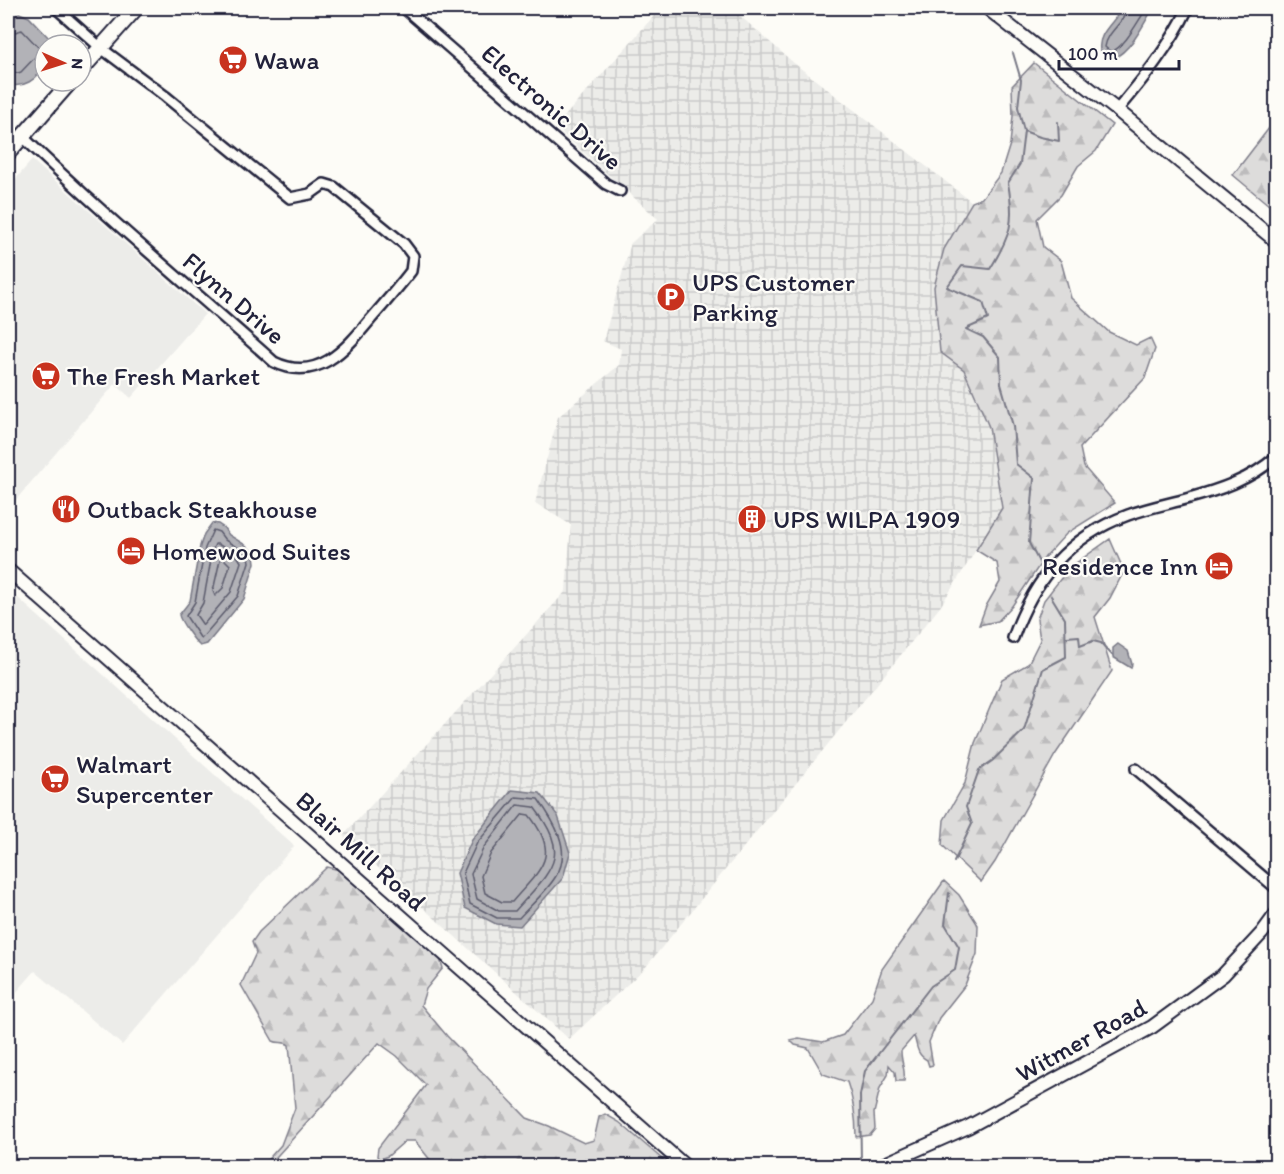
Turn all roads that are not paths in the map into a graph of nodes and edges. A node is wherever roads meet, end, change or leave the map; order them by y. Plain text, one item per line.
1 (56, 8) edge
2 (136, 8) edge
3 (404, 8) edge
4 (987, 8) edge
5 (1188, 8) edge
6 (101, 48) junction
7 (93, 57) edge
8 (60, 93) edge
9 (1117, 110) junction
10 (22, 136) junction
11 (8, 153) edge
12 (620, 192) dead end
13 (1276, 241) edge
14 (1276, 457) edge
15 (8, 570) edge
16 (1013, 638) dead end
17 (1136, 770) dead end
18 (1276, 888) edge
19 (1276, 914) edge
20 (685, 1167) edge
21 (880, 1167) edge

1 - 6 street
2 - 6 main road
3 - 12 street, Electronic Drive
4 - 9 main road
5 - 9 street
6 - 7 main road
6 - 10 street, Flynn Drive
8 - 10 main road
9 - 13 main road
10 - 11 main road
14 - 16 street
15 - 20 main road, Blair Mill Road
17 - 18 street
19 - 21 main road, Witmer Road

